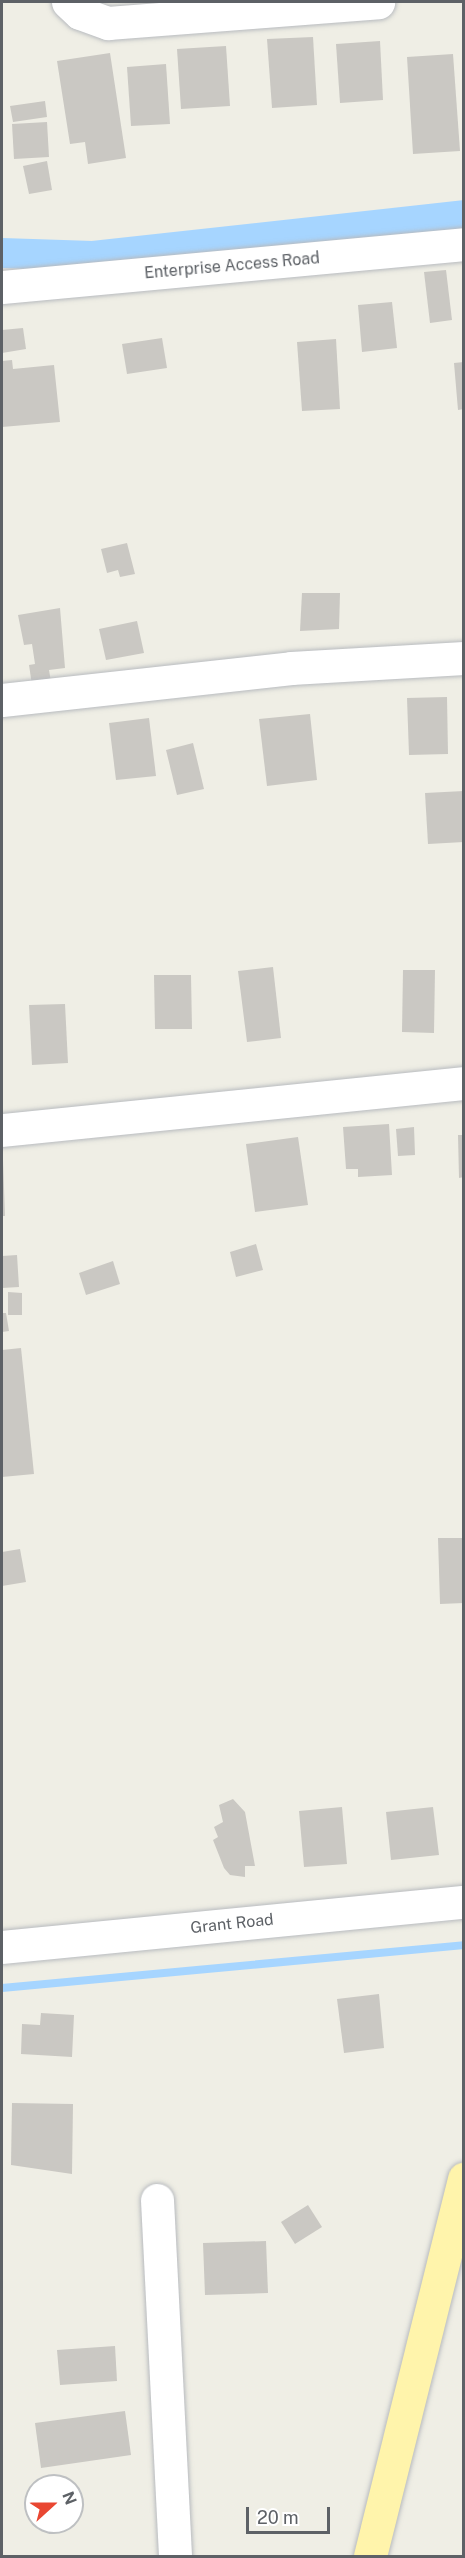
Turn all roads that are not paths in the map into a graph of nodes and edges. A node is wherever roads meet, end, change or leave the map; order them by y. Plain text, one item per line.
1 (68, 2) edge
2 (378, 2) edge
3 (464, 244) edge
4 (2, 287) edge
5 (464, 658) edge
6 (2, 700) edge
7 (464, 1083) edge
8 (2, 1130) edge
9 (464, 1902) edge
10 (2, 1947) edge
11 (464, 2179) edge
12 (157, 2200) dead end
13 (453, 2261) edge
14 (175, 2556) edge
15 (370, 2556) edge

1 - 2 street
3 - 4 street, Enterprise Access Road
5 - 6 street
7 - 8 street
9 - 10 street, Grant Road
11 - 13 main road
12 - 14 street
13 - 15 main road

